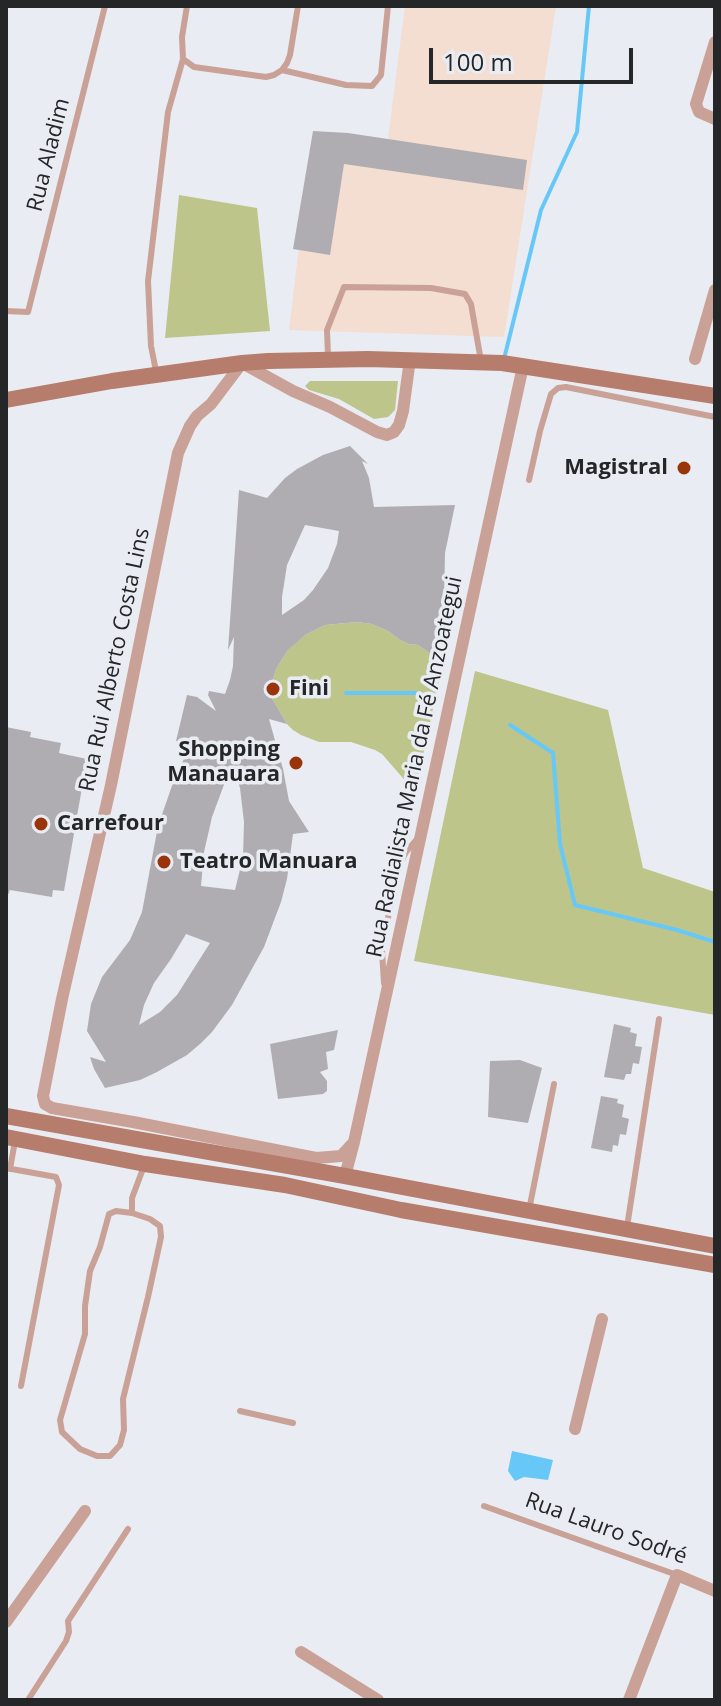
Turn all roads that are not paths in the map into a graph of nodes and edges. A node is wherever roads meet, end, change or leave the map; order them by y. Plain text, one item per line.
1 (105, 6) edge
2 (187, 6) edge
3 (298, 6) edge
4 (388, 6) edge
5 (715, 42) edge
6 (183, 59) junction
7 (282, 70) junction
8 (715, 119) edge
9 (715, 290) edge
10 (6, 311) edge
11 (410, 359) junction
12 (695, 359) dead end
13 (328, 360) junction
14 (481, 361) junction
15 (242, 363) junction
16 (523, 366) junction
17 (157, 375) junction
18 (669, 388) junction
19 (715, 396) edge
20 (6, 400) edge
21 (667, 407) junction
22 (715, 417) edge
23 (529, 480) dead end
24 (659, 1019) dead end
25 (554, 1084) dead end
26 (6, 1116) edge
27 (196, 1134) junction
28 (11, 1138) edge
29 (354, 1142) junction
30 (282, 1151) junction
31 (213, 1153) junction
32 (262, 1161) junction
33 (145, 1164) junction
34 (8, 1168) edge
35 (345, 1176) junction
36 (529, 1211) junction
37 (132, 1213) junction
38 (627, 1230) junction
39 (715, 1246) edge
40 (715, 1265) edge
41 (602, 1319) dead end
42 (21, 1386) dead end
43 (240, 1411) dead end
44 (293, 1423) dead end
45 (575, 1429) dead end
46 (484, 1506) dead end
47 (85, 1511) dead end
48 (128, 1529) dead end
49 (677, 1575) junction
50 (715, 1591) edge
51 (6, 1622) edge
52 (301, 1652) dead end
53 (28, 1700) edge
54 (378, 1700) edge
55 (629, 1700) edge

1 - 10 lane, Rua Aladim
2 - 6 lane
3 - 7 lane
4 - 7 lane
5 - 8 street
6 - 7 lane
6 - 17 lane
9 - 12 street
11 - 13 main road
11 - 14 main road
11 - 15 street
13 - 14 lane
13 - 15 main road
14 - 16 main road
15 - 17 main road
15 - 27 street, Rua Rui Alberto Costa Lins
16 - 18 main road
16 - 29 street, Rua Radialista Maria da Fé Anzoategui
17 - 20 main road
18 - 19 main road
18 - 21 lane
21 - 22 lane
21 - 23 lane
24 - 38 lane
25 - 36 lane
26 - 31 main road
27 - 30 street
27 - 31 main road
28 - 33 main road
28 - 34 lane
29 - 30 street
29 - 35 street, Rua Radialista Maria da Fé Anzoategui
30 - 32 main road
31 - 32 main road
32 - 35 main road
33 - 37 lane
33 - 40 main road
34 - 42 lane
35 - 36 main road
36 - 38 main road
37 - 37 lane
38 - 39 main road
41 - 45 street
43 - 44 lane
46 - 49 lane, Rua Lauro Sodré
47 - 51 street
48 - 53 lane
49 - 50 street, Rua Lauro Sodré
49 - 55 street
52 - 54 street

